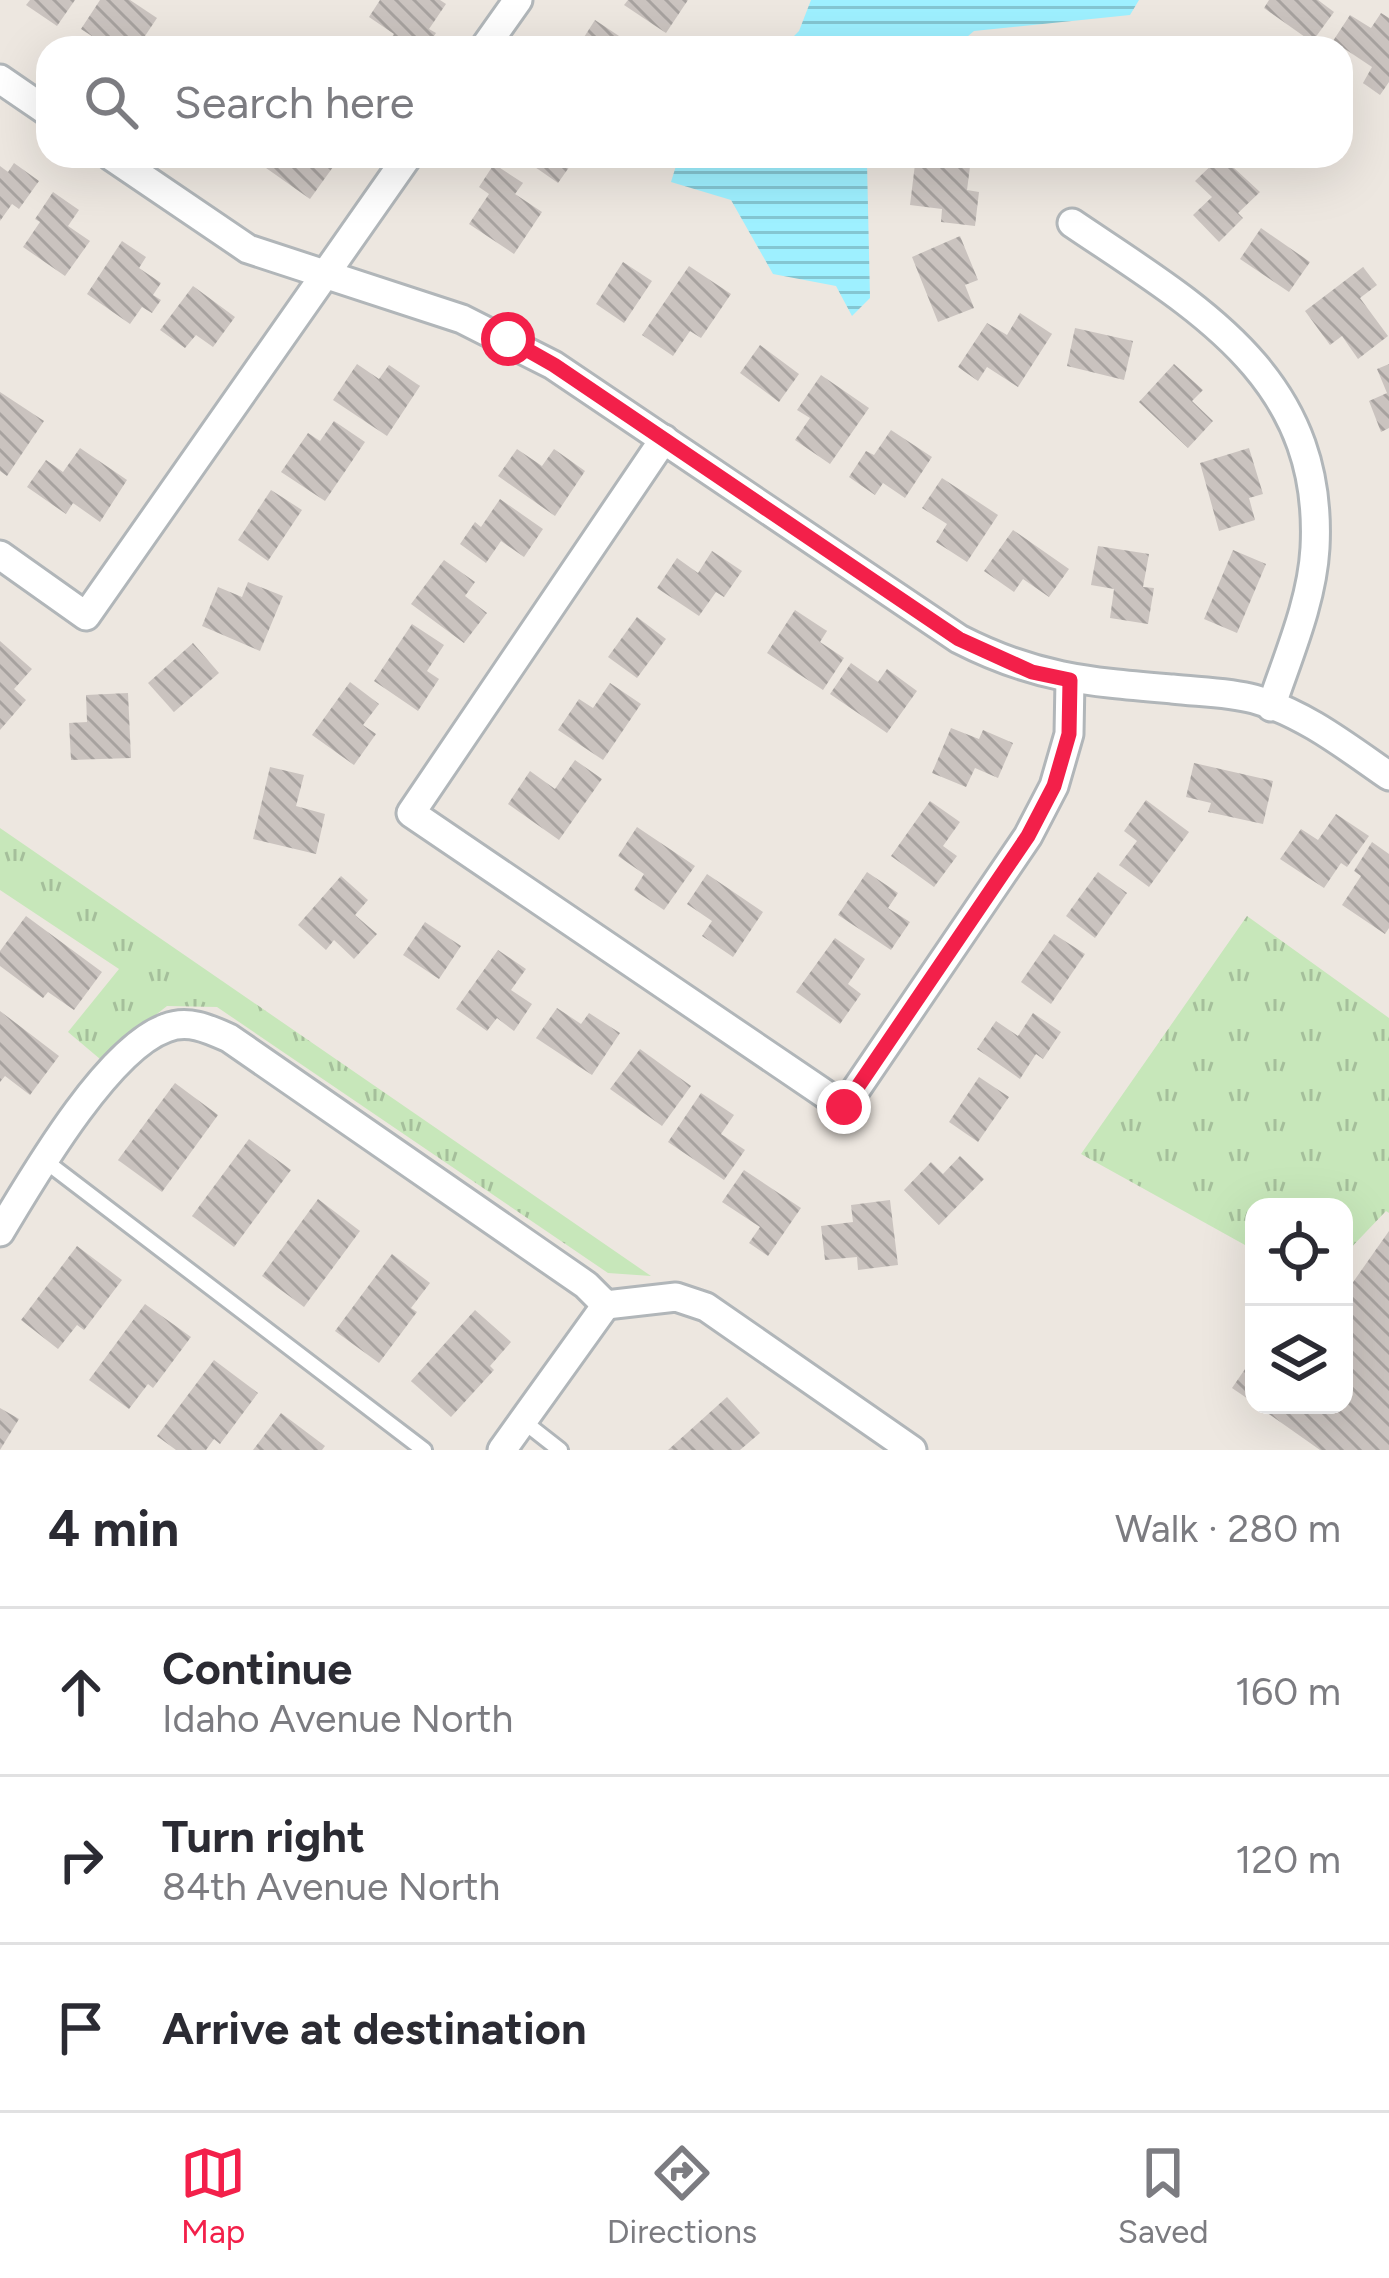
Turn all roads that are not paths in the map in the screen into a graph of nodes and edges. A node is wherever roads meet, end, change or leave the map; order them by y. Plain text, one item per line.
1 (518, 0) edge
2 (492, 36) edge
3 (0, 79) edge
4 (36, 104) edge
5 (129, 168) edge
6 (401, 168) edge
7 (1072, 223) dead end
8 (325, 276) junction
9 (664, 439) junction
10 (0, 555) edge
11 (1070, 680) junction
12 (1271, 707) junction
13 (1389, 776) edge
14 (44, 1160) junction
15 (0, 1232) edge
16 (606, 1305) junction
17 (523, 1421) junction
18 (424, 1450) edge
19 (502, 1450) edge
20 (560, 1450) edge
21 (912, 1450) edge

1 - 2 street
3 - 4 street
5 - 8 street
6 - 8 street
7 - 12 street
8 - 9 street
8 - 10 street
9 - 11 street
9 - 11 street
11 - 12 street
12 - 13 street
14 - 15 street
14 - 16 street
14 - 18 lane
16 - 17 street
16 - 21 street
17 - 19 street
17 - 20 lane

